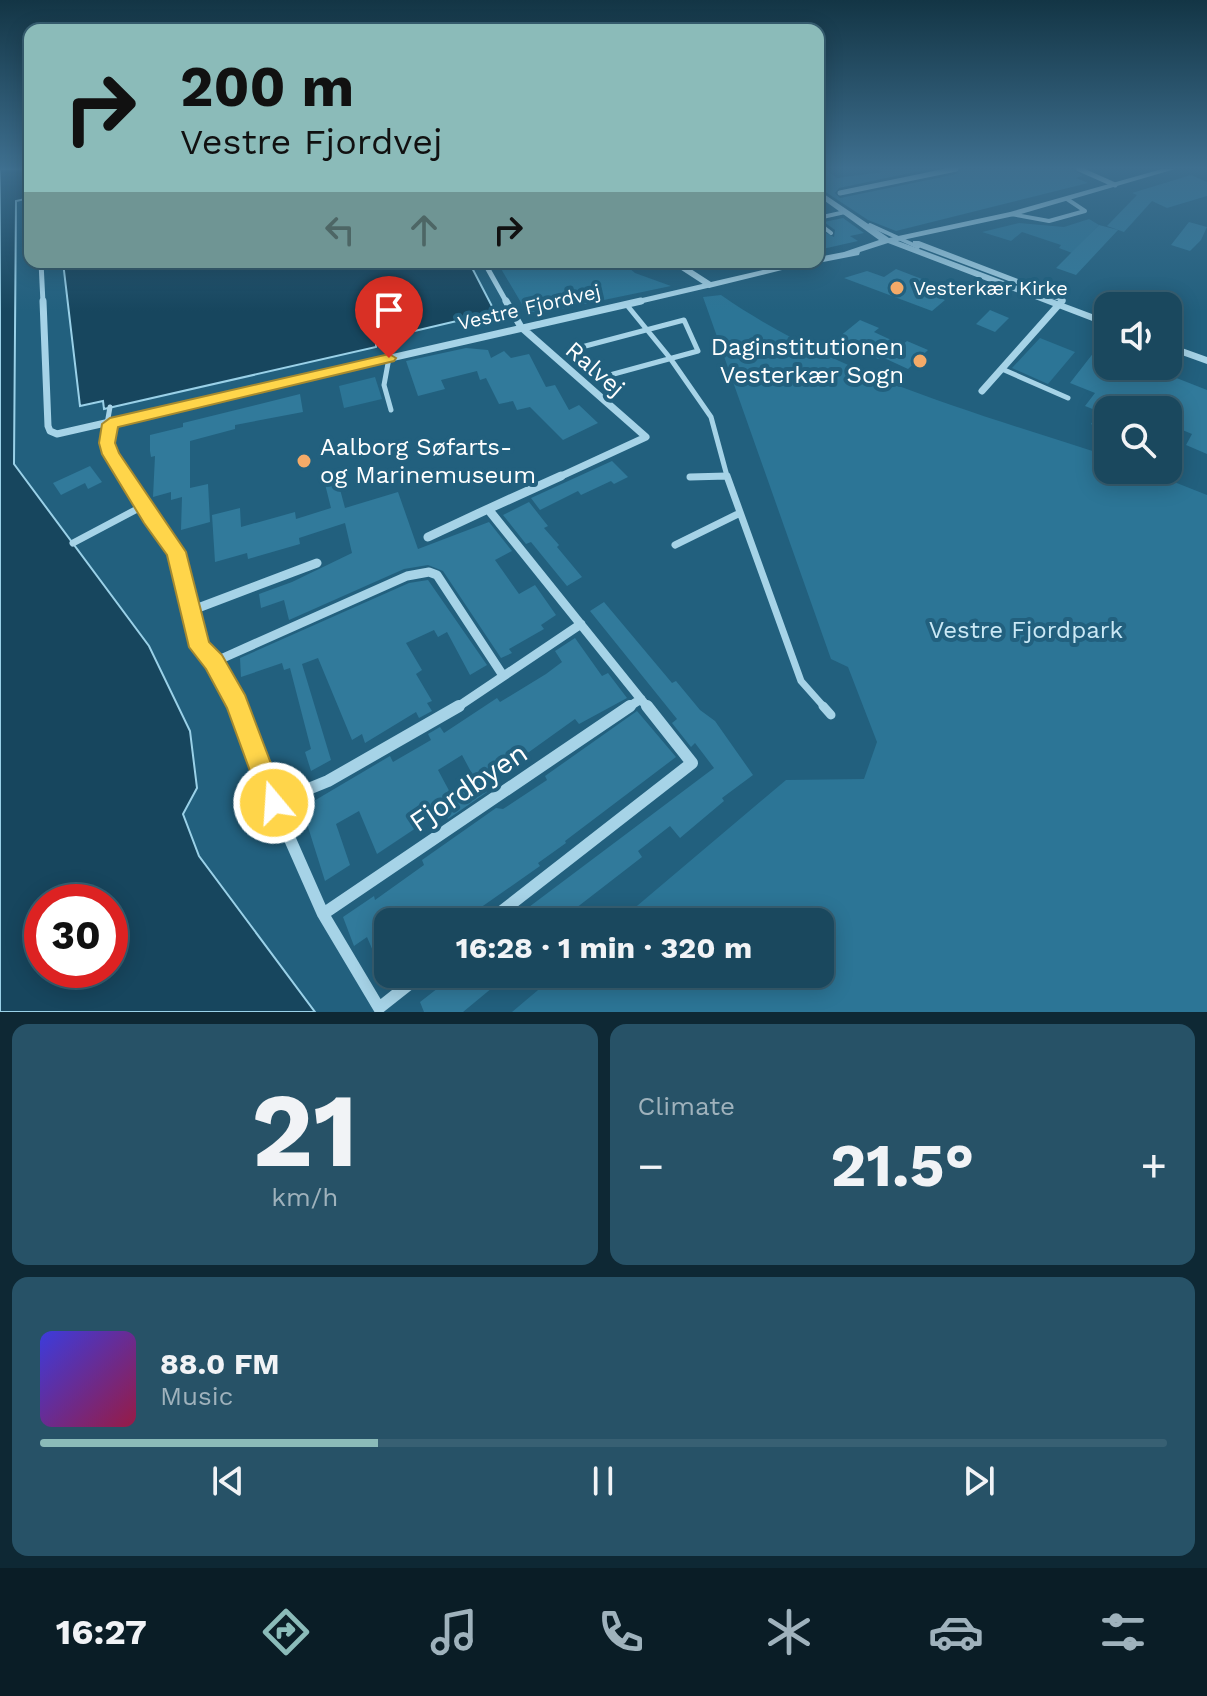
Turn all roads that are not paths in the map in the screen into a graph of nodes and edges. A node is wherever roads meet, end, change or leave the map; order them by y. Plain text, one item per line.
1 (849, 216) edge
2 (1002, 216) edge
3 (1023, 216) edge
4 (1066, 216) edge
5 (824, 227) edge
6 (942, 231) junction
7 (831, 233) dead end
8 (900, 242) junction
9 (824, 259) edge
10 (41, 268) edge
11 (487, 268) edge
12 (683, 268) edge
13 (783, 268) edge
14 (709, 285) junction
15 (1061, 303) junction
16 (626, 304) junction
17 (1094, 313) edge
18 (1094, 318) edge
19 (521, 327) junction
20 (647, 329) junction
21 (1182, 344) edge
22 (574, 349) dead end
23 (1182, 351) edge
24 (1207, 354) edge
25 (389, 358) junction
26 (670, 358) junction
27 (1207, 361) edge
28 (1002, 369) junction
29 (610, 375) dead end
30 (982, 391) dead end
31 (1068, 398) dead end
32 (110, 407) dead end
33 (391, 410) dead end
34 (109, 424) junction
35 (727, 476) junction
36 (690, 477) dead end
37 (143, 506) junction
38 (488, 509) junction
39 (740, 513) junction
40 (428, 537) dead end
41 (73, 543) dead end
42 (675, 545) dead end
43 (317, 563) dead end
44 (190, 611) junction
45 (581, 624) junction
46 (214, 662) junction
47 (502, 674) junction
48 (641, 699) junction
49 (831, 715) dead end
50 (274, 803) junction
51 (506, 908) edge
52 (323, 914) junction
53 (404, 988) edge

1 - 8 street
2 - 6 street
3 - 4 lane
5 - 7 lane
6 - 8 street
6 - 8 street
8 - 9 street
8 - 15 street
10 - 34 street, Vestre Fjordvej
11 - 19 street, Ralvej
12 - 14 street
13 - 14 street, Vestre Fjordvej
14 - 16 street, Vestre Fjordvej
15 - 17 street
15 - 18 street
15 - 28 street
16 - 19 street, Vestre Fjordvej
16 - 20 lane
19 - 25 street, Vestre Fjordvej
19 - 38 street, Ralvej
20 - 22 lane
20 - 26 lane
20 - 26 lane
21 - 24 street
23 - 27 street
25 - 33 lane
25 - 34 street, Vestre Fjordvej
26 - 29 lane
26 - 35 lane
28 - 30 street
28 - 31 lane
32 - 34 lane
34 - 37 street
35 - 36 lane
35 - 39 lane
37 - 41 lane
37 - 44 street
38 - 40 street
38 - 45 street
39 - 42 lane
39 - 49 lane
43 - 44 street
44 - 46 street
45 - 47 street
45 - 48 street
46 - 47 street
46 - 50 street
47 - 50 street
48 - 51 street
48 - 52 street, Fjordbyen
50 - 52 street
52 - 53 street

